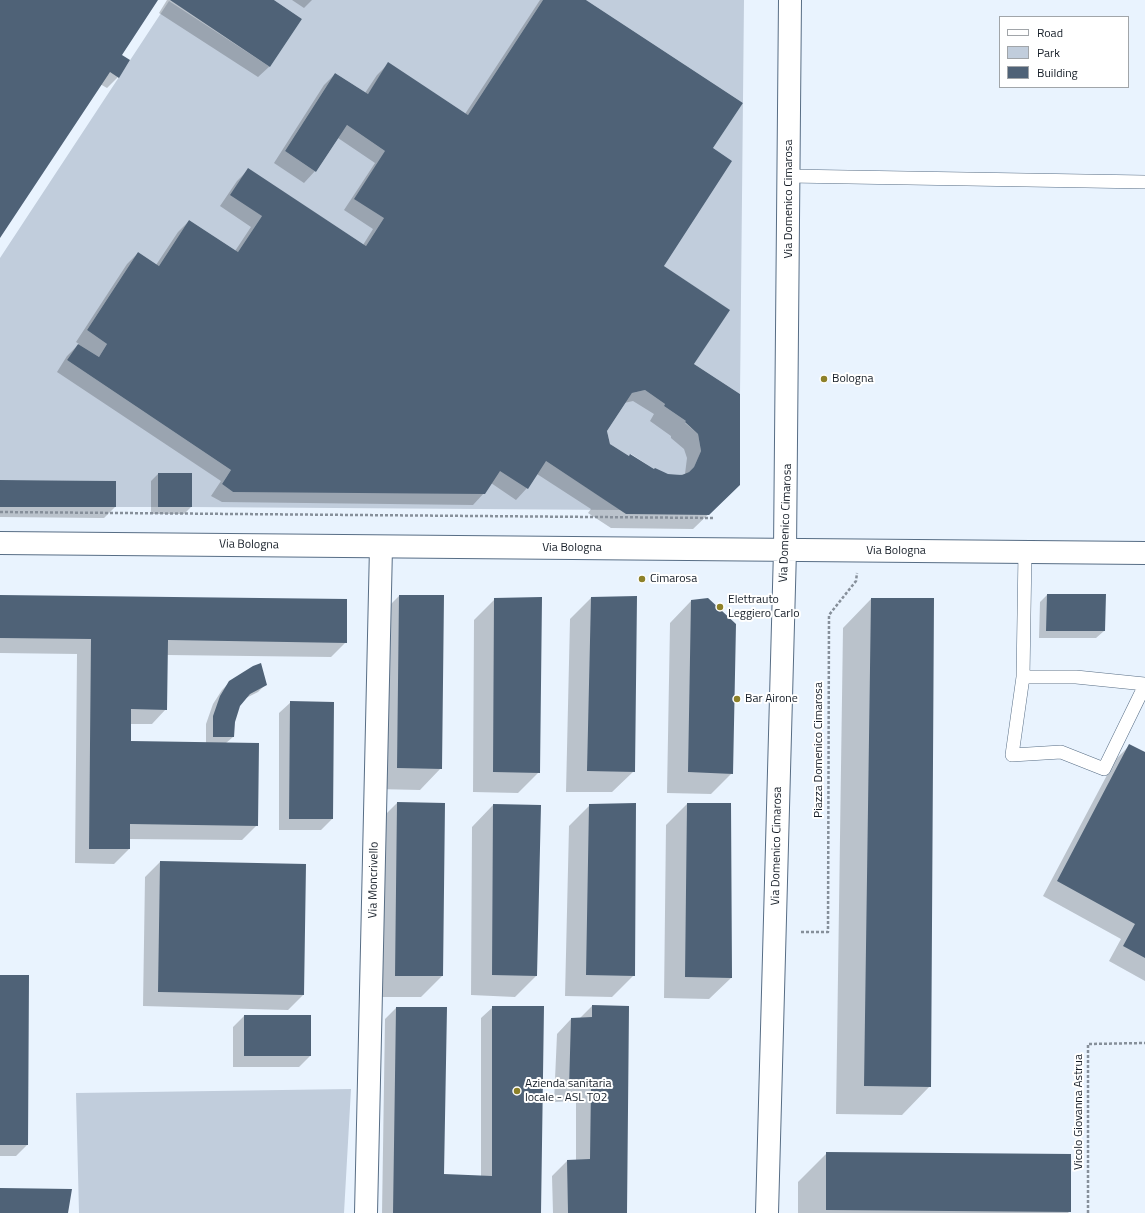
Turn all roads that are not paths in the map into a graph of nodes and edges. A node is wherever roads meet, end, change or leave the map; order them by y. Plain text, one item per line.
1 (790, 0) edge
2 (789, 176) junction
3 (1145, 182) edge
4 (0, 543) edge
5 (381, 547) junction
6 (785, 550) junction
7 (1025, 552) junction
8 (1145, 553) edge
9 (1023, 678) junction
10 (1145, 684) edge
11 (366, 1213) edge
12 (767, 1213) edge

1 - 2 street, Via Domenico Cimarosa
2 - 3 lane
2 - 6 street, Via Domenico Cimarosa
4 - 5 street, Via Bologna
5 - 6 street, Via Bologna
5 - 11 street, Via Moncrivello
6 - 7 street, Via Bologna
6 - 12 street, Via Domenico Cimarosa
7 - 8 street, Via Bologna
7 - 9 lane
9 - 10 lane
9 - 10 lane

